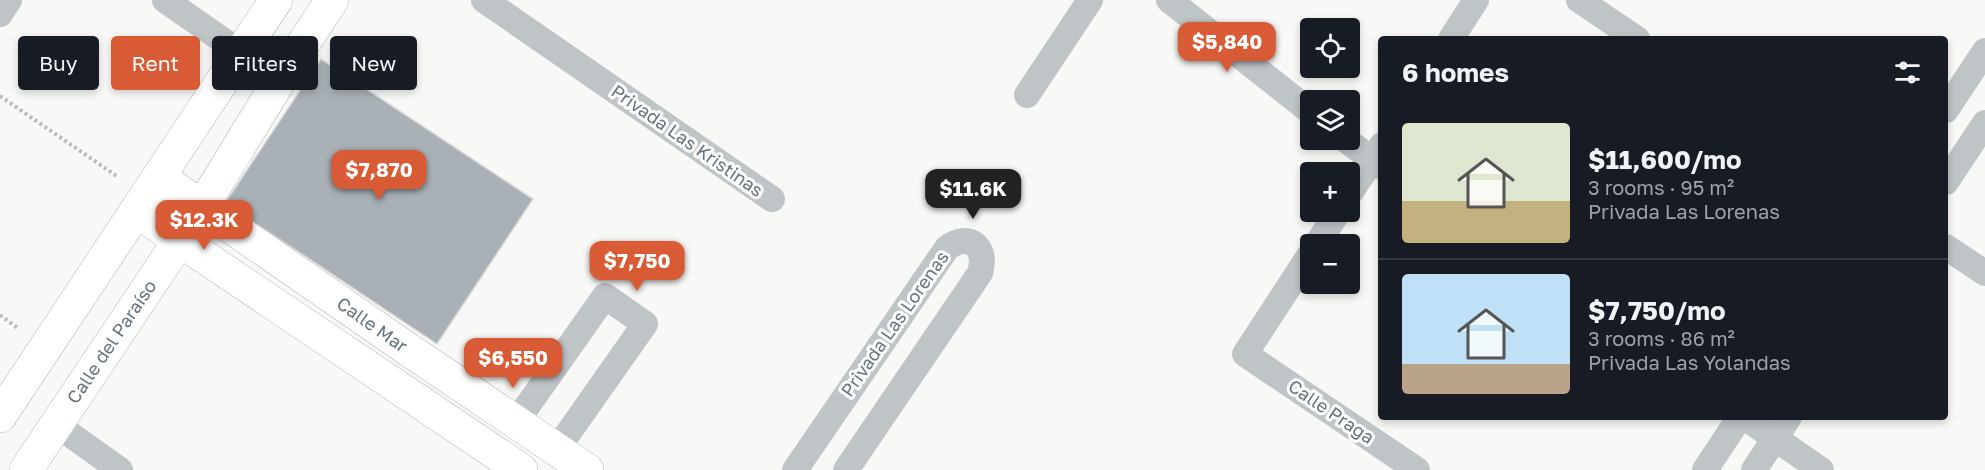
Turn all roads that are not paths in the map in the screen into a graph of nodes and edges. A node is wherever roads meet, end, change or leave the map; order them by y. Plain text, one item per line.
1 (9, 0) edge
2 (165, 0) edge
3 (276, 0) edge
4 (332, 0) edge
5 (484, 0) edge
6 (1090, 0) edge
7 (1169, 0) edge
8 (1476, 0) edge
9 (1579, 0) edge
10 (0, 14) edge
11 (217, 36) edge
12 (252, 36) edge
13 (1453, 36) edge
14 (1633, 36) edge
15 (1985, 51) edge
16 (217, 90) edge
17 (1027, 95) dead end
18 (1300, 103) edge
19 (1948, 107) edge
20 (1985, 123) edge
21 (1360, 147) edge
22 (1378, 157) edge
23 (159, 177) junction
24 (1948, 179) edge
25 (1360, 180) edge
26 (772, 200) dead end
27 (202, 207) junction
28 (136, 211) junction
29 (180, 241) junction
30 (1948, 248) edge
31 (1300, 270) edge
32 (1985, 273) edge
33 (0, 416) edge
34 (1740, 420) edge
35 (1747, 420) edge
36 (1787, 420) edge
37 (516, 422) junction
38 (57, 425) junction
39 (1775, 438) junction
40 (557, 449) junction
41 (26, 470) edge
42 (120, 470) edge
43 (521, 470) edge
44 (587, 470) edge
45 (795, 470) edge
46 (846, 470) edge
47 (1417, 470) edge
48 (1705, 470) edge
49 (1754, 470) edge
50 (1821, 470) edge

1 - 10 street
2 - 11 street
3 - 12 street
4 - 27 street, Calle del Paraíso
5 - 26 street, Privada Las Kristinas
6 - 17 street
7 - 18 street
8 - 13 street
9 - 14 street
15 - 19 street
16 - 23 street
20 - 24 street
21 - 22 street
22 - 25 street
23 - 27 street, Calle Mar
23 - 28 street
27 - 29 street, Calle del Paraíso
27 - 37 street, Calle Mar
28 - 29 street, Calle Mar
28 - 33 street
29 - 38 street, Calle del Paraíso
29 - 43 street, Calle Mar
30 - 32 street
31 - 47 street, Calle Praga
34 - 48 street
35 - 39 street
36 - 39 street
37 - 40 street, Calle Mar
37 - 40 street
38 - 41 street, Calle del Paraíso
38 - 42 street
39 - 49 street
39 - 50 street
40 - 44 street, Calle Mar
45 - 46 street, Privada Las Lorenas

